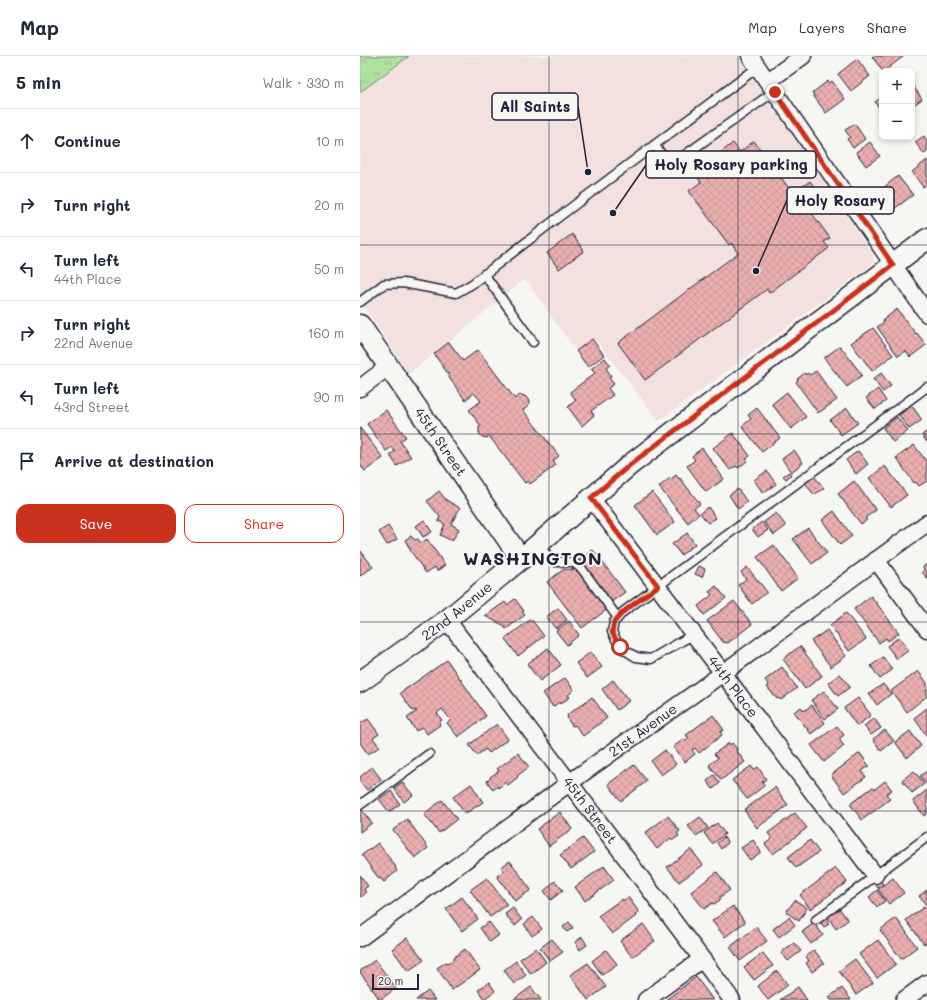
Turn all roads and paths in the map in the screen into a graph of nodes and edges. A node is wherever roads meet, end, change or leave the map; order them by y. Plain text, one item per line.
1 (803, 56) edge
2 (754, 61) edge
3 (772, 86) junction
4 (654, 145) junction
5 (927, 239) edge
6 (893, 265) junction
7 (484, 274) junction
8 (360, 302) edge
9 (927, 314) edge
10 (360, 325) edge
11 (533, 342) dead end
12 (388, 367) junction
13 (927, 387) edge
14 (360, 388) edge
15 (591, 498) junction
16 (927, 523) edge
17 (537, 545) junction
18 (521, 559) junction
19 (876, 560) junction
20 (658, 586) junction
21 (618, 618) junction
22 (447, 620) junction
23 (927, 629) edge
24 (694, 634) junction
25 (722, 673) junction
26 (360, 682) edge
27 (429, 754) dead end
28 (569, 783) junction
29 (360, 804) edge
30 (927, 837) edge
31 (875, 875) junction
32 (816, 920) dead end
33 (360, 938) edge
34 (702, 959) junction
35 (927, 983) edge
36 (646, 1000) edge
37 (732, 1000) edge
38 (904, 1000) edge

1 - 3 street
2 - 3 street
2 - 4 lane
3 - 4 lane
3 - 6 street
4 - 7 lane
5 - 6 street, 22nd Avenue
6 - 9 street
6 - 15 street, 22nd Avenue
7 - 8 lane
7 - 11 lane
10 - 12 street, 45th Street
12 - 14 street
12 - 18 street, 45th Street
13 - 20 lane
15 - 17 street, 22nd Avenue
15 - 20 street, 44th Place
16 - 19 street, 21st Avenue
17 - 18 street, 22nd Avenue
17 - 21 lane
18 - 22 street, 22nd Avenue
19 - 23 street
19 - 25 street, 21st Avenue
20 - 21 lane
20 - 24 street, 44th Place
21 - 24 lane
22 - 26 street, 22nd Avenue
22 - 28 street, 45th Street
24 - 25 street, 44th Place
25 - 28 street, 21st Avenue
25 - 31 street, 44th Place
27 - 29 lane
28 - 33 street, 21st Avenue
28 - 34 street, 45th Street
30 - 31 lane
31 - 32 lane
34 - 36 street
34 - 37 street, 45th Street
35 - 38 street

